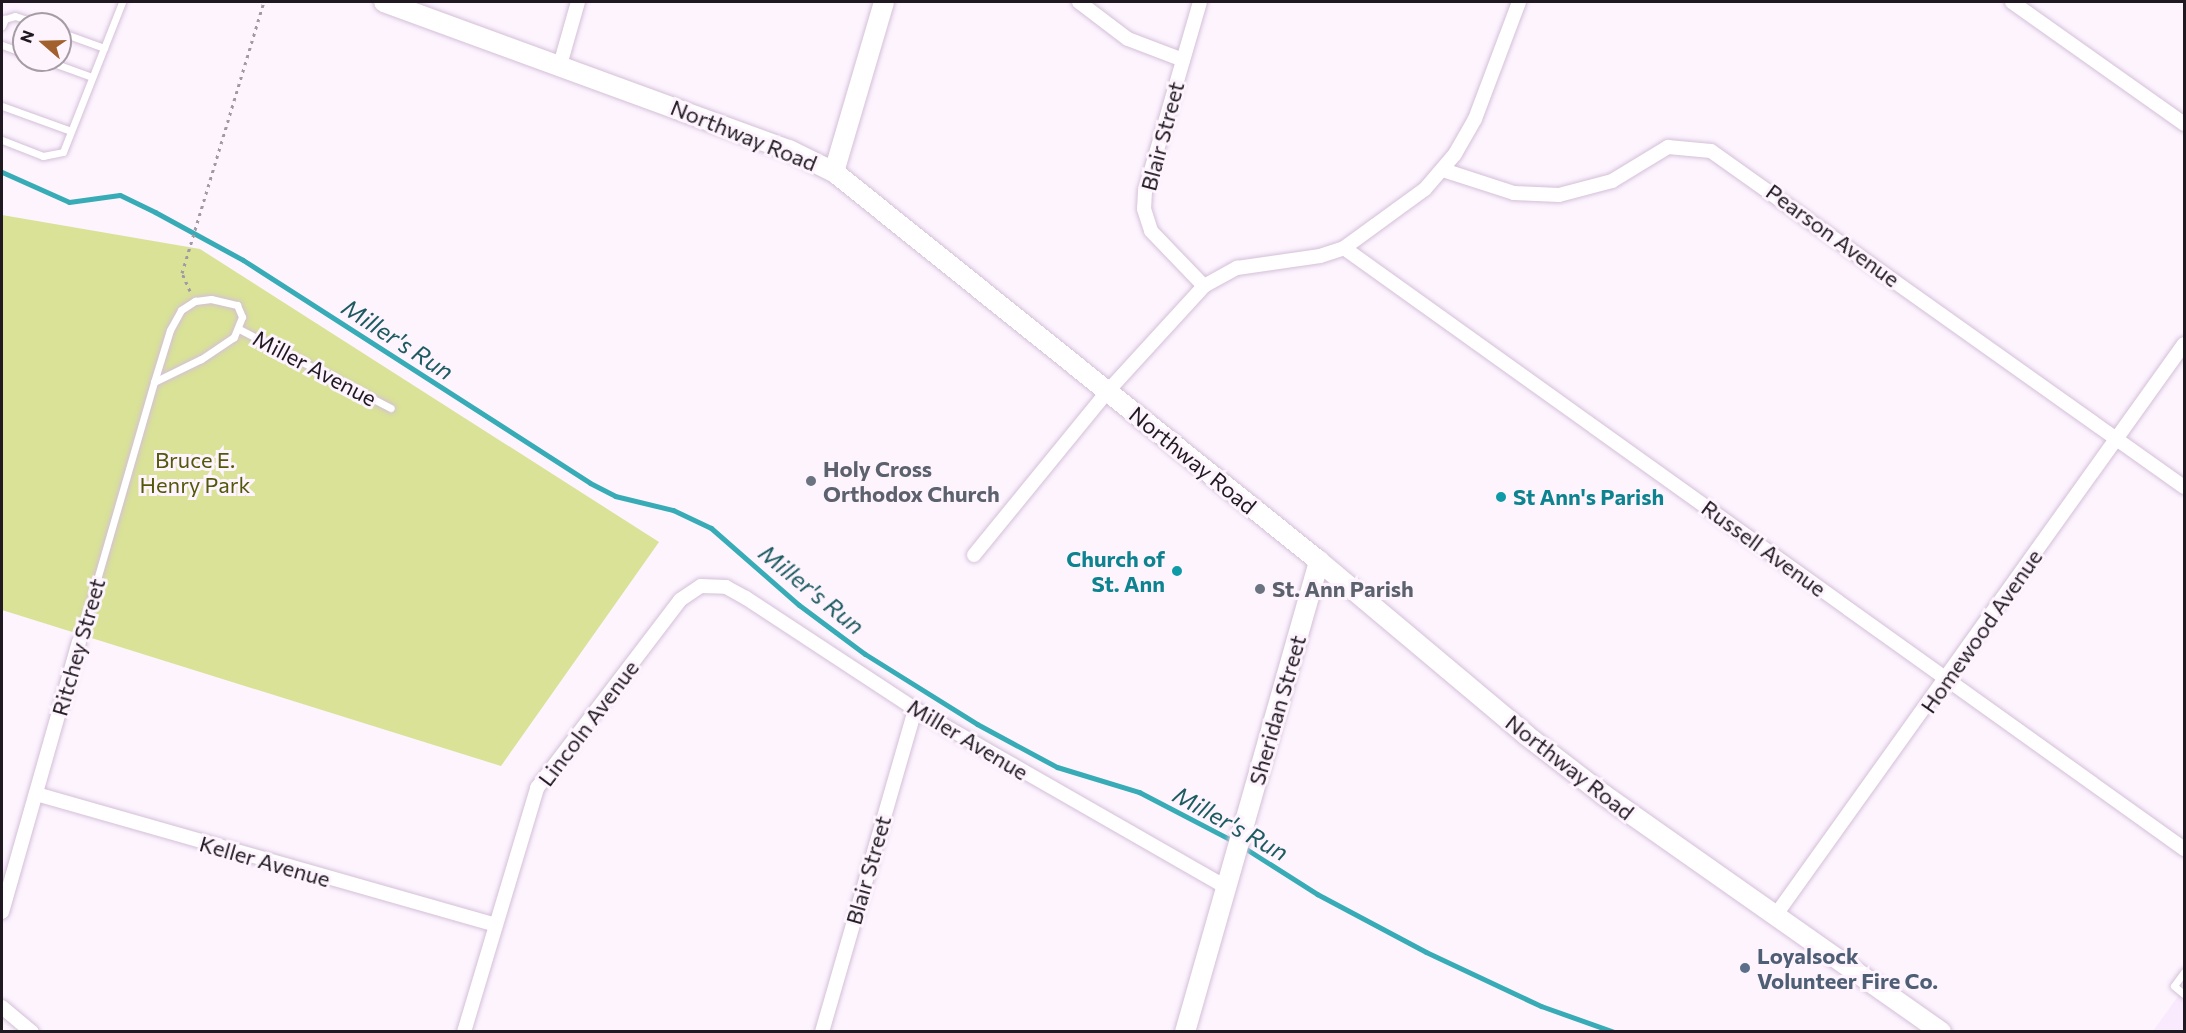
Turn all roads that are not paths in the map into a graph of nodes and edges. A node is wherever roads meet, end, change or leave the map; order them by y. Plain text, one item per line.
1 (122, 2) edge
2 (384, 2) edge
3 (578, 2) edge
4 (884, 2) edge
5 (1079, 2) edge
6 (1200, 2) edge
7 (1519, 2) edge
8 (2012, 2) edge
9 (72, 36) edge
10 (104, 48) junction
11 (1183, 60) junction
12 (560, 65) junction
13 (72, 70) edge
14 (92, 77) junction
15 (2, 106) edge
16 (2184, 124) edge
17 (71, 131) junction
18 (2, 140) edge
19 (1443, 170) junction
20 (834, 172) junction
21 (1344, 248) junction
22 (1204, 286) junction
23 (239, 329) junction
24 (2184, 344) edge
25 (154, 382) junction
26 (1107, 392) junction
27 (391, 408) dead end
28 (2118, 440) junction
29 (2184, 487) edge
30 (974, 555) dead end
31 (1320, 561) junction
32 (714, 584) joint
33 (79, 642) joint
34 (1947, 679) junction
35 (915, 709) junction
36 (36, 794) junction
37 (2184, 849) edge
38 (1226, 887) junction
39 (2, 912) edge
40 (1775, 916) junction
41 (495, 926) junction
42 (2184, 972) edge
43 (2184, 994) edge
44 (2, 1007) edge
45 (32, 1032) edge
46 (464, 1032) edge
47 (822, 1032) edge
48 (1185, 1032) edge
49 (1941, 1032) edge

1 - 10 lane
2 - 12 street, Northway Road
3 - 12 street
4 - 20 street
5 - 11 street
6 - 11 street, Blair Street
7 - 19 street
8 - 16 street
9 - 10 lane
10 - 14 lane
11 - 22 street, Blair Street
12 - 20 street, Northway Road
13 - 14 lane
14 - 17 lane
15 - 17 lane
17 - 18 lane
19 - 21 street
19 - 28 street, Pearson Avenue
20 - 26 street, Northway Road
21 - 22 street
21 - 34 street, Russell Avenue
22 - 26 street
23 - 25 lane
23 - 25 lane, Ritchey Street
23 - 27 lane, Miller Avenue
24 - 28 street, Homewood Avenue
25 - 33 lane, Ritchey Street
26 - 30 street
26 - 31 street, Northway Road
28 - 29 street, Pearson Avenue
28 - 34 street, Homewood Avenue
31 - 38 street, Sheridan Street
31 - 40 street, Northway Road
32 - 35 street, Miller Avenue
32 - 41 street, Lincoln Avenue
33 - 36 street, Ritchey Street
34 - 37 street, Russell Avenue
34 - 40 street, Homewood Avenue
35 - 38 street, Miller Avenue
35 - 47 street, Blair Street
36 - 39 street, Ritchey Street
36 - 41 street, Keller Avenue
38 - 48 street, Sheridan Street
40 - 49 street, Northway Road
41 - 46 street, Lincoln Avenue
42 - 43 lane
44 - 45 street

